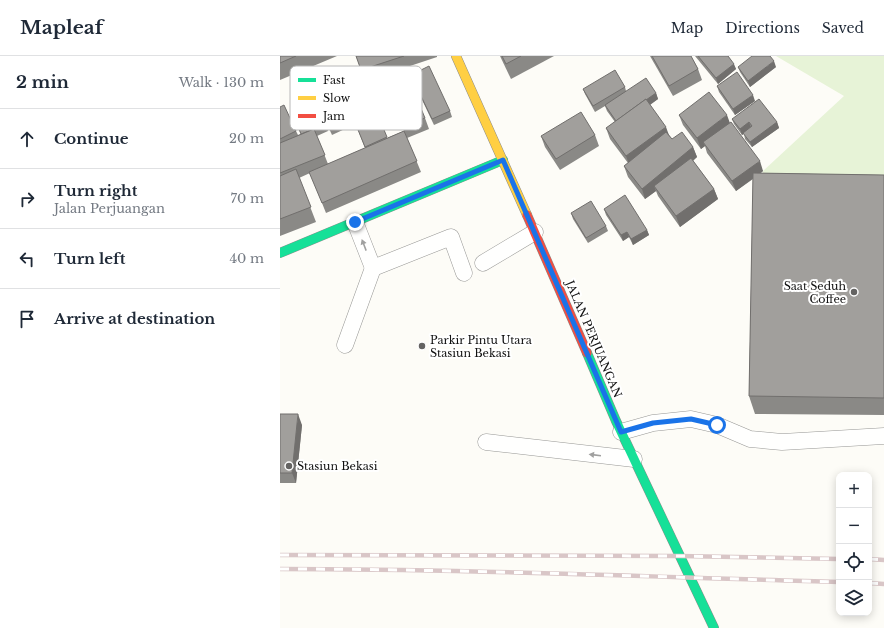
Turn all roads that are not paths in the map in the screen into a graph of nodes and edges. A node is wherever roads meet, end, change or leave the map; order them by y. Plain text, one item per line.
1 (456, 56) edge
2 (503, 160) junction
3 (355, 222) junction
4 (535, 232) junction
5 (280, 253) edge
6 (483, 263) dead end
7 (373, 268) junction
8 (464, 273) dead end
9 (345, 345) dead end
10 (621, 432) junction
11 (884, 436) edge
12 (486, 442) dead end
13 (634, 459) junction
14 (714, 628) edge

1 - 2 main road, JALAN PERJUANGAN
2 - 3 main road
2 - 4 main road, JALAN PERJUANGAN
3 - 5 main road
7 -> 3 lane
4 - 6 lane
4 - 10 main road, JALAN PERJUANGAN
7 - 8 lane
7 - 9 lane
10 - 11 lane
10 - 13 main road, JALAN PERJUANGAN
13 -> 12 lane
13 - 14 main road, JALAN PERJUANGAN

